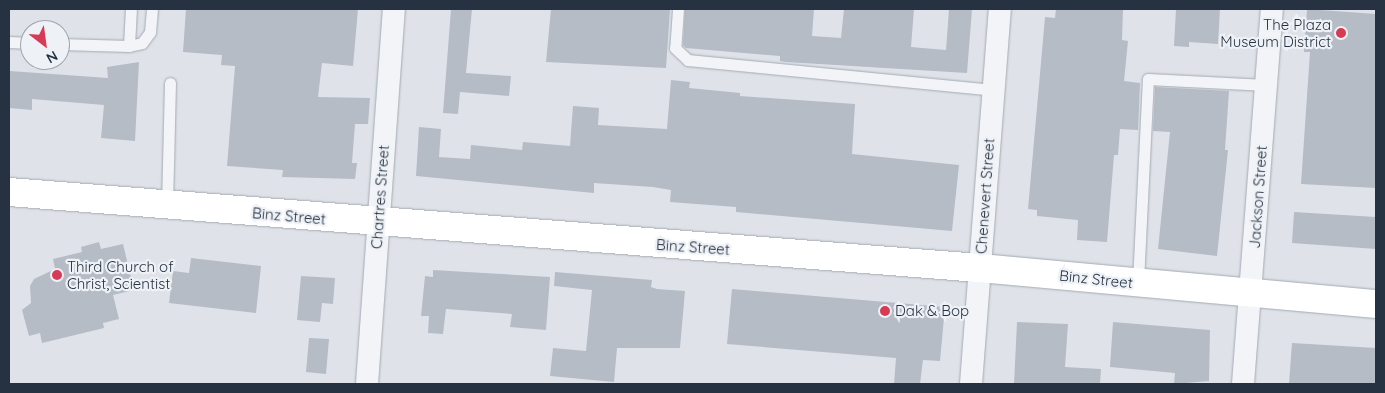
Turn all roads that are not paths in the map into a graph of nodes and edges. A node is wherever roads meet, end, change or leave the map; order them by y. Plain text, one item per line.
1 (131, 9) edge
2 (152, 9) edge
3 (394, 9) edge
4 (678, 9) edge
5 (1000, 9) edge
6 (1272, 9) edge
7 (70, 44) edge
8 (129, 46) junction
9 (170, 83) dead end
10 (1266, 85) junction
11 (993, 90) junction
12 (9, 192) edge
13 (167, 205) junction
14 (378, 223) junction
15 (980, 268) junction
16 (1138, 284) junction
17 (1250, 295) junction
18 (1376, 304) edge
19 (367, 384) edge
20 (971, 384) edge
21 (1242, 384) edge

1 - 8 lane
2 - 8 lane
3 - 14 street, Chartres Street
4 - 11 lane
5 - 11 street, Chenevert Street
6 - 10 street, Jackson Street
7 - 8 lane
9 - 13 lane
10 - 16 lane
10 - 17 street, Jackson Street
11 - 15 street, Chenevert Street
12 - 13 main road, Binz Street
13 - 14 main road, Binz Street
14 - 15 main road, Binz Street
14 - 19 street, Chartres Street
15 - 16 main road, Binz Street
15 - 20 street, Chenevert Street
16 - 17 main road, Binz Street
17 - 18 main road, Binz Street
17 - 21 street, Jackson Street

